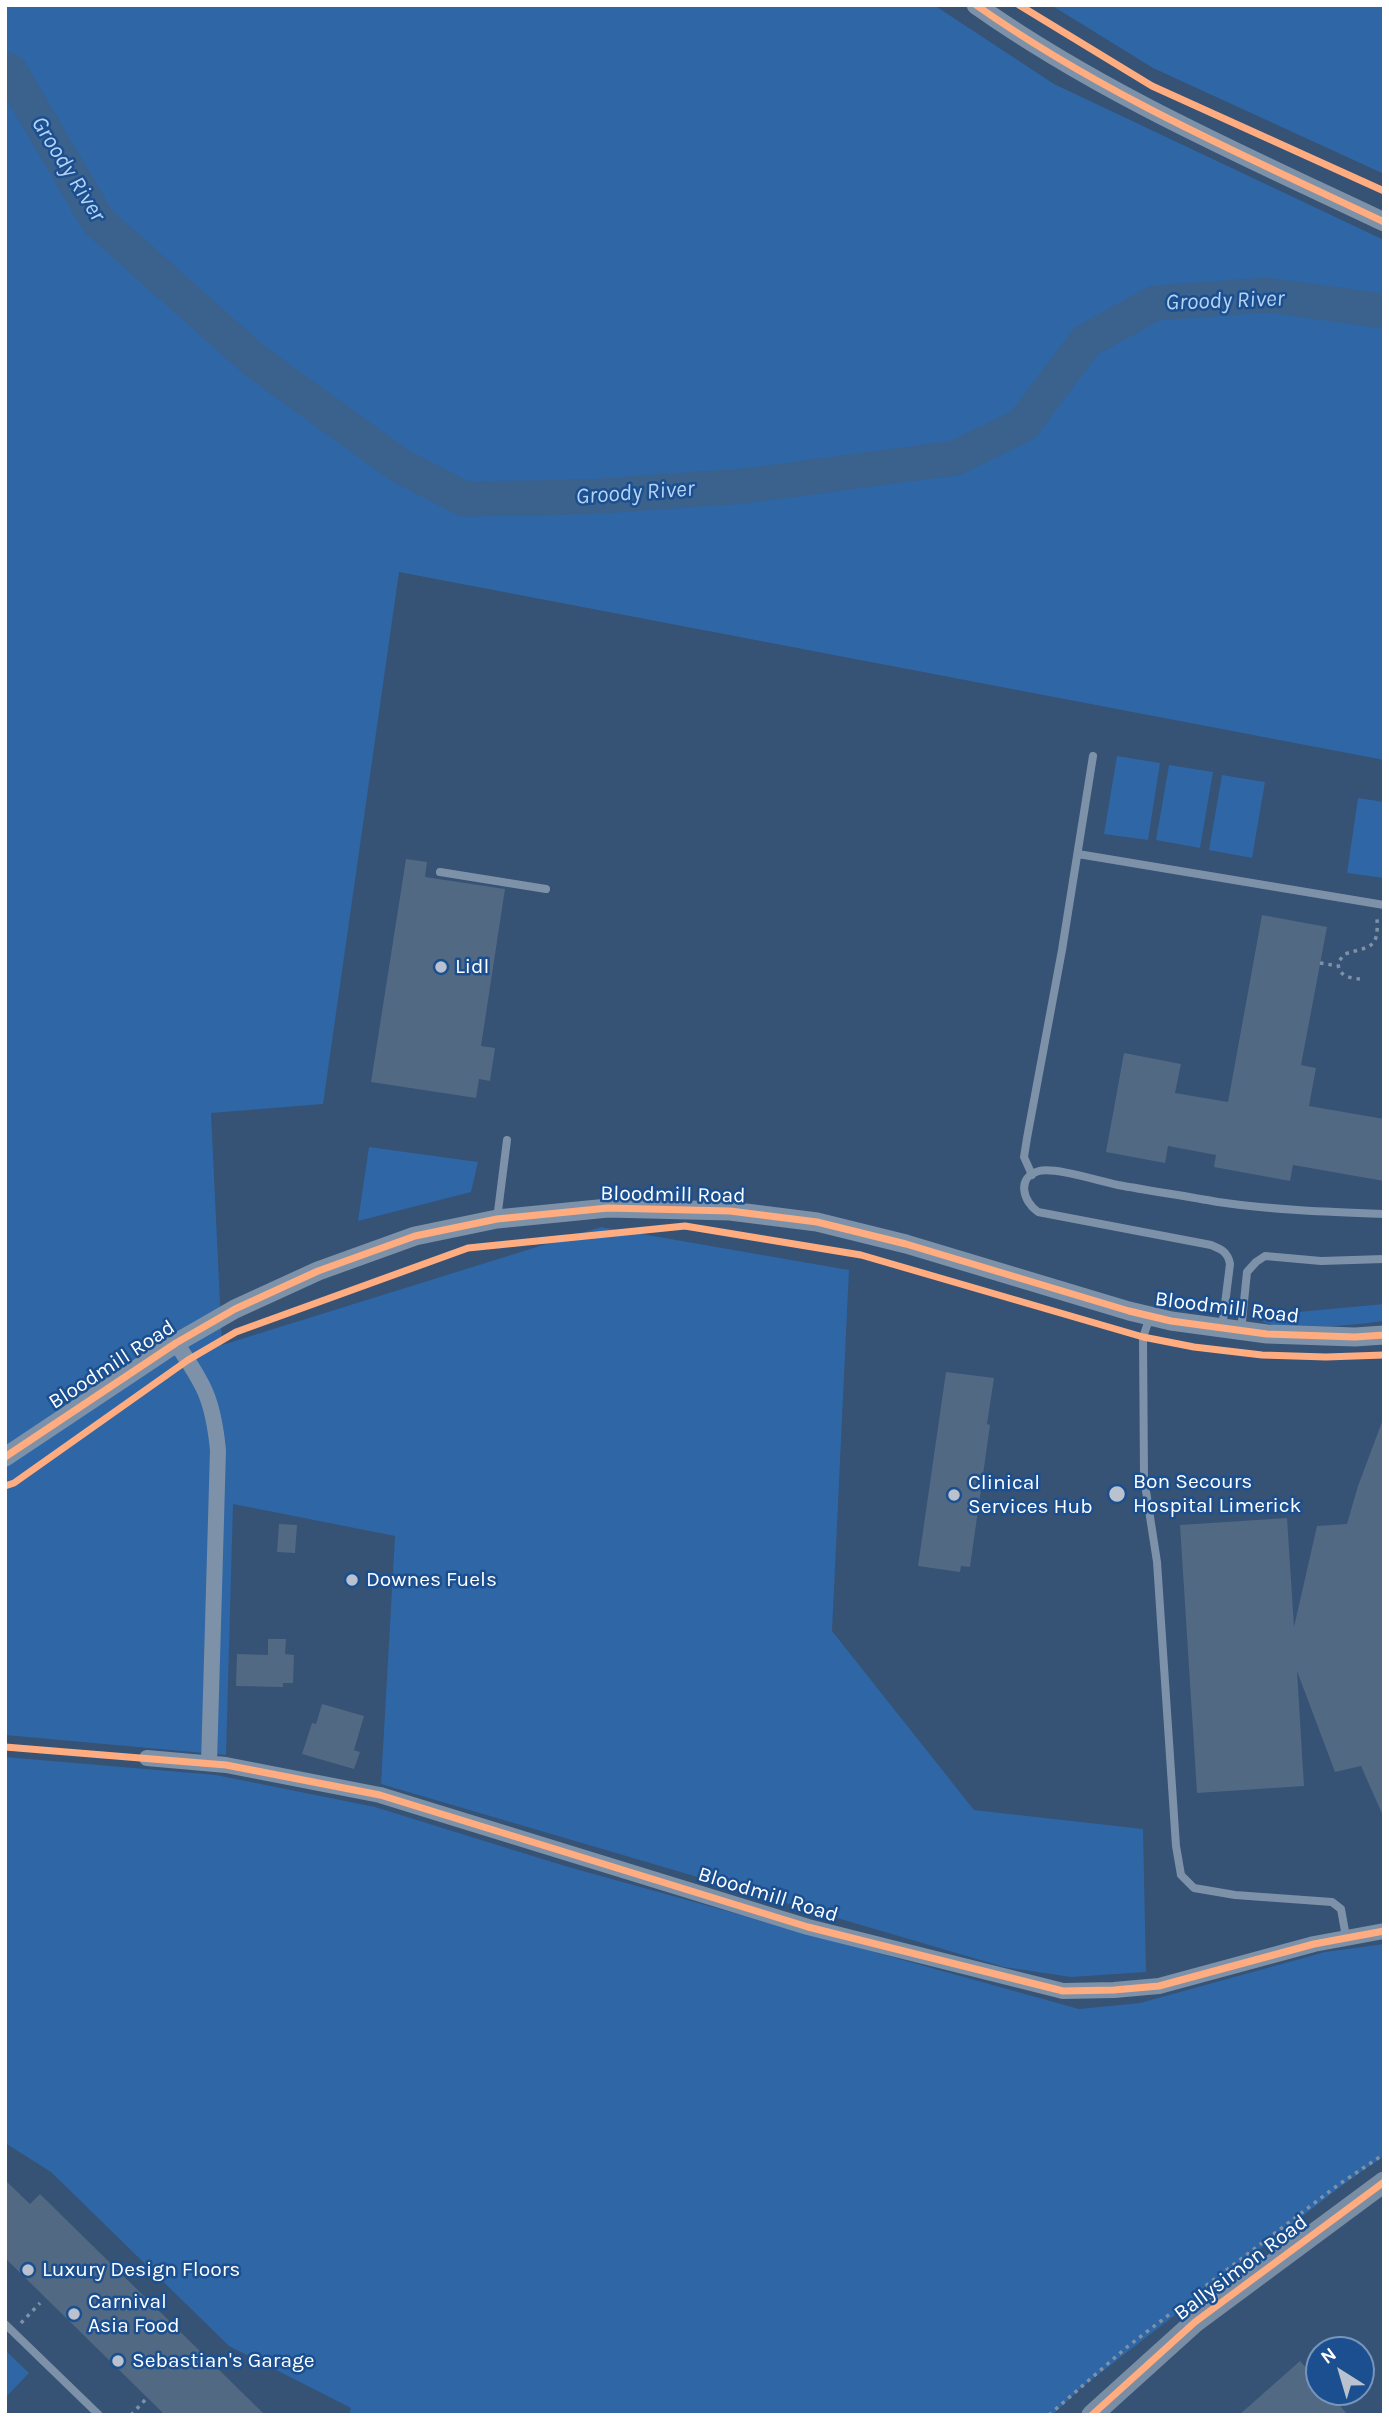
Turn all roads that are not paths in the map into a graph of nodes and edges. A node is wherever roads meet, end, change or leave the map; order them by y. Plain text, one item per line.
1 (976, 5) edge
2 (1384, 222) edge
3 (1093, 757) dead end
4 (1078, 854) junction
5 (440, 872) dead end
6 (546, 889) dead end
7 (1384, 905) edge
8 (507, 1140) dead end
9 (1032, 1175) junction
10 (1384, 1214) edge
11 (497, 1219) junction
12 (1384, 1259) edge
13 (1150, 1317) junction
14 (1231, 1329) junction
15 (1384, 1335) edge
16 (176, 1343) junction
17 (5, 1457) edge
18 (147, 1758) dead end
19 (209, 1763) junction
20 (1384, 1931) edge
21 (1346, 1937) junction
22 (1384, 2182) edge
23 (5, 2324) edge
24 (99, 2415) edge
25 (1092, 2415) edge

1 - 2 street
3 - 4 lane
4 - 7 lane
4 - 9 lane
5 - 6 lane
8 - 11 lane
9 - 10 lane
9 - 14 lane
11 - 13 street, Bloodmill Road
11 - 16 street, Bloodmill Road
12 - 14 lane
13 - 14 street, Bloodmill Road
13 - 21 lane
14 - 15 street, Bloodmill Road
16 - 17 street, Bloodmill Road
16 - 19 street
18 - 19 street, Bloodmill Road
19 - 21 street, Bloodmill Road
20 - 21 street, Bloodmill Road
22 - 25 main road, Ballysimon Road
23 - 24 lane

